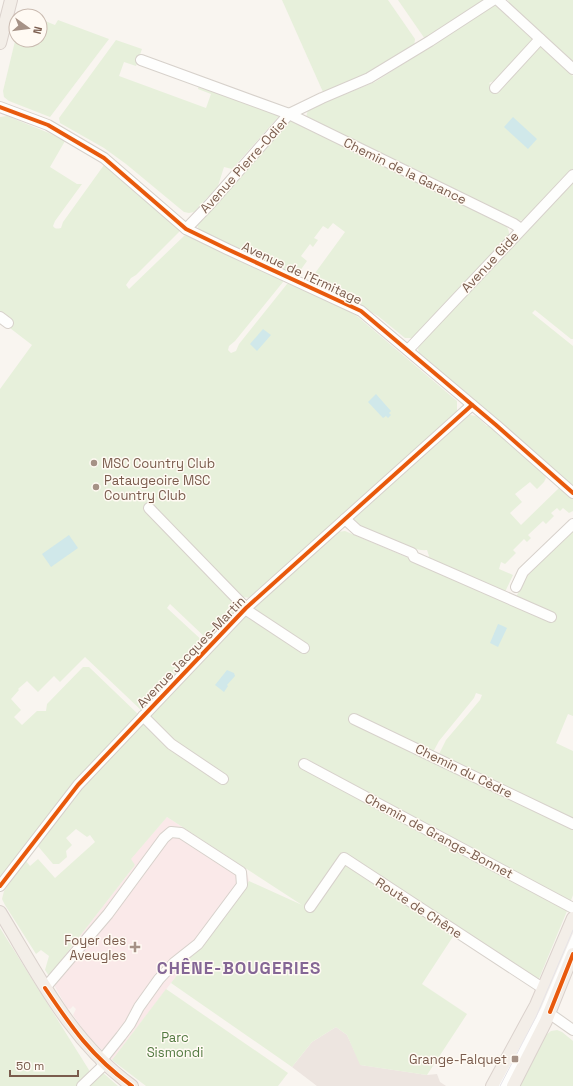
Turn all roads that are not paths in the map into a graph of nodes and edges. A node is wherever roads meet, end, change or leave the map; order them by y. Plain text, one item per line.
1 (11, 0) edge
2 (493, 0) edge
3 (498, 0) edge
4 (540, 39) junction
5 (0, 43) edge
6 (141, 60) dead end
7 (573, 69) edge
8 (495, 88) dead end
9 (0, 107) edge
10 (289, 114) junction
11 (573, 175) edge
12 (186, 229) junction
13 (520, 229) junction
14 (408, 350) junction
15 (472, 405) junction
16 (573, 493) edge
17 (149, 508) dead end
18 (345, 519) junction
19 (573, 524) edge
20 (516, 587) dead end
21 (245, 609) junction
22 (550, 617) dead end
23 (304, 648) dead end
24 (142, 716) junction
25 (354, 719) dead end
26 (304, 764) dead end
27 (223, 780) dead end
28 (573, 824) edge
29 (0, 886) edge
30 (310, 907) dead end
31 (573, 908) edge
32 (0, 912) edge
33 (573, 918) edge
34 (573, 936) edge
35 (573, 954) edge
36 (45, 988) junction
37 (544, 989) junction
38 (543, 1009) junction
39 (573, 1030) edge
40 (103, 1062) junction
41 (82, 1086) edge
42 (132, 1086) edge
43 (492, 1086) edge
44 (502, 1086) edge
45 (513, 1086) edge

1 - 5 main road
2 - 10 street, Avenue Pierre-Odier
3 - 4 street
4 - 7 street
4 - 8 street
6 - 10 street, Chemin de la Garance
9 - 12 street, Avenue de l'Ermitage
10 - 12 street, Avenue Pierre-Odier
10 - 13 street, Chemin de la Garance
11 - 13 street, Avenue Gide
12 - 14 street, Avenue de l'Ermitage
13 - 14 street, Avenue Gide
14 - 15 street, Avenue de l'Ermitage
15 - 16 street, Avenue de l'Ermitage
15 - 18 street, Avenue Jacques-Martin
17 - 21 street
18 - 21 street, Avenue Jacques-Martin
18 - 22 street
19 - 20 street
21 - 23 street
21 - 24 street, Avenue Jacques-Martin
24 - 27 street
24 - 29 street, Avenue Jacques-Martin
25 - 28 street, Chemin du Cèdre
26 - 31 street, Chemin de Grange-Bonnet
30 - 37 street, Route de Chêne
32 - 36 main road
33 - 37 main road
34 - 38 street
35 - 38 main road
36 - 40 main road
36 - 40 street
37 - 38 main road
38 - 39 street
38 - 43 main road
38 - 44 street
38 - 45 main road
40 - 41 street
40 - 42 main road

